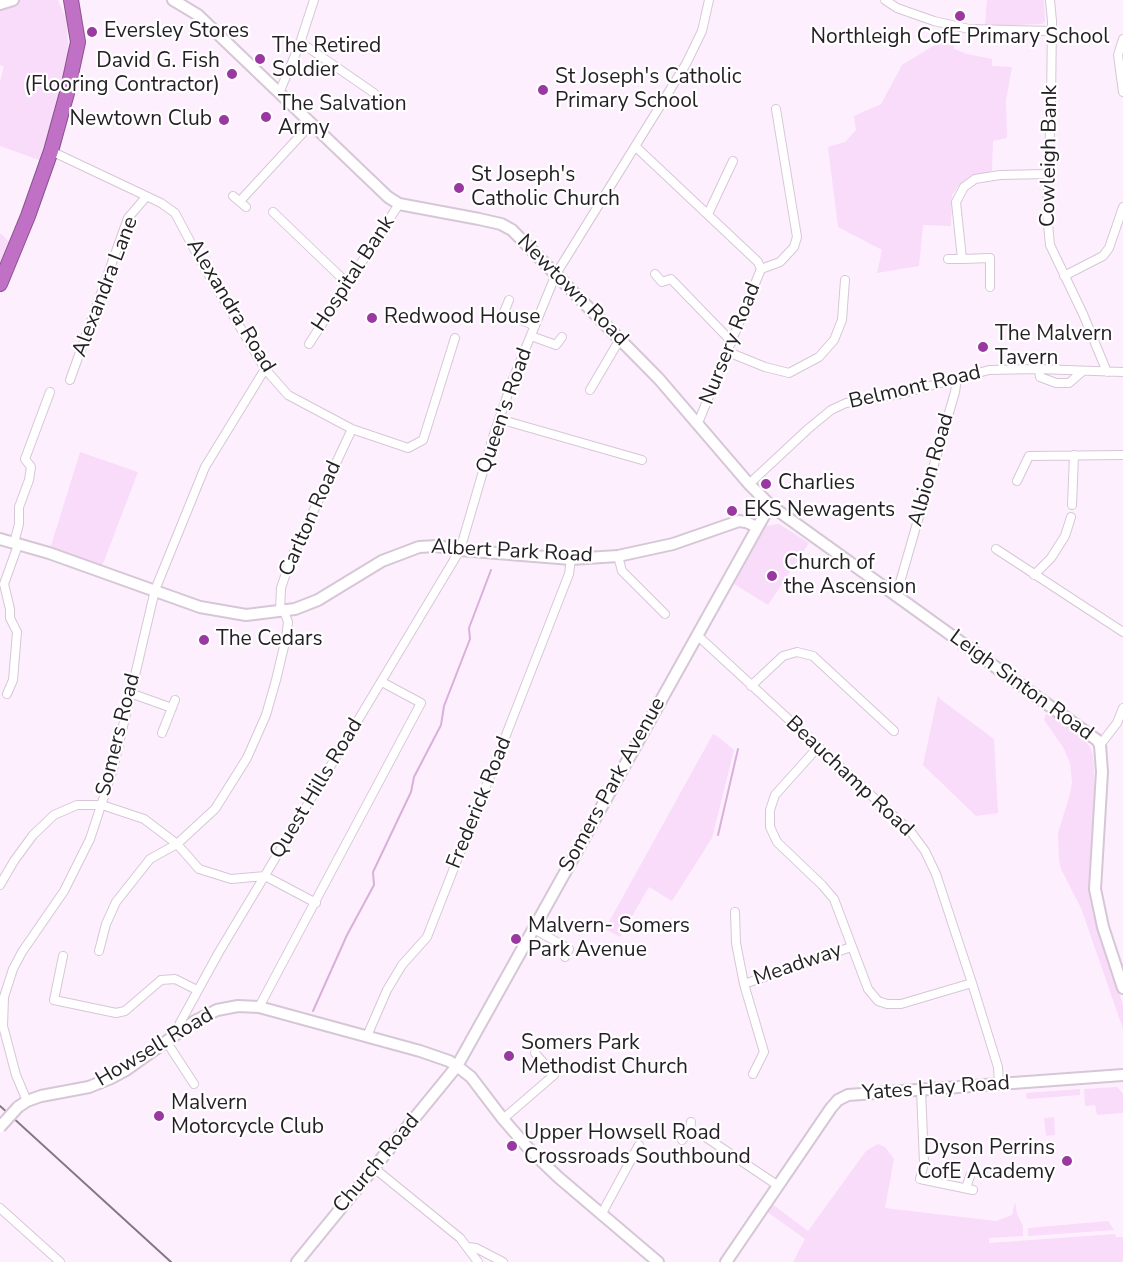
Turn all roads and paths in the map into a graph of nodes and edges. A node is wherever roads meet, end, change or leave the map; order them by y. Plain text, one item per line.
1 (13, 0) edge
2 (71, 0) edge
3 (173, 0) edge
4 (314, 0) edge
5 (709, 0) edge
6 (885, 0) edge
7 (1050, 0) edge
8 (0, 4) edge
9 (1051, 30) junction
10 (1123, 39) edge
11 (300, 42) junction
12 (1123, 92) edge
13 (279, 93) junction
14 (374, 93) dead end
15 (776, 109) dead end
16 (311, 124) junction
17 (636, 147) junction
18 (51, 151) junction
19 (733, 161) dead end
20 (1047, 174) junction
21 (233, 195) dead end
22 (146, 197) junction
23 (399, 204) junction
24 (1123, 207) edge
25 (273, 212) dead end
26 (708, 214) junction
27 (948, 259) dead end
28 (962, 259) junction
29 (761, 269) junction
30 (556, 274) junction
31 (655, 274) dead end
32 (1064, 276) junction
33 (845, 280) dead end
34 (347, 283) junction
35 (0, 284) edge
36 (990, 287) dead end
37 (509, 300) dead end
38 (535, 326) junction
39 (531, 336) junction
40 (562, 337) dead end
41 (620, 339) junction
42 (451, 341) dead end
43 (732, 342) junction
44 (309, 344) dead end
45 (728, 352) junction
46 (265, 369) junction
47 (1039, 369) junction
48 (1083, 371) junction
49 (1107, 372) junction
50 (1123, 372) edge
51 (957, 378) junction
52 (70, 381) dead end
53 (590, 390) dead end
54 (50, 392) dead end
55 (499, 419) junction
56 (698, 423) junction
57 (352, 429) junction
58 (1074, 455) junction
59 (1123, 455) edge
60 (642, 460) dead end
61 (1017, 481) dead end
62 (749, 484) junction
63 (770, 505) junction
64 (1072, 505) dead end
65 (1071, 517) dead end
66 (757, 527) junction
67 (0, 539) edge
68 (16, 544) junction
69 (996, 549) dead end
70 (460, 550) junction
71 (618, 556) junction
72 (571, 559) junction
73 (1034, 575) junction
74 (155, 590) junction
75 (896, 596) junction
76 (282, 611) junction
77 (665, 614) dead end
78 (1123, 632) edge
79 (697, 635) junction
80 (382, 682) junction
81 (751, 686) junction
82 (130, 693) junction
83 (7, 694) dead end
84 (1123, 708) edge
85 (894, 731) dead end
86 (162, 733) dead end
87 (1100, 745) junction
88 (818, 747) junction
89 (102, 805) junction
90 (177, 844) junction
91 (265, 876) junction
92 (0, 885) edge
93 (316, 903) junction
94 (735, 912) dead end
95 (534, 929) junction
96 (851, 947) junction
97 (99, 951) dead end
98 (63, 956) dead end
99 (565, 957) dead end
100 (1119, 963) edge
101 (972, 983) junction
102 (744, 984) junction
103 (1123, 988) edge
104 (197, 990) junction
105 (259, 1007) junction
106 (180, 1031) junction
107 (367, 1036) junction
108 (166, 1041) junction
109 (535, 1053) dead end
110 (457, 1066) junction
111 (753, 1074) dead end
112 (1123, 1075) edge
113 (194, 1084) dead end
114 (999, 1084) junction
115 (921, 1089) junction
116 (22, 1104) junction
117 (503, 1119) junction
118 (691, 1122) dead end
119 (0, 1127) edge
120 (690, 1131) junction
121 (682, 1140) dead end
122 (639, 1145) dead end
123 (374, 1168) junction
124 (970, 1176) dead end
125 (777, 1185) junction
126 (0, 1208) edge
127 (601, 1215) junction
128 (468, 1247) junction
129 (301, 1261) edge
130 (60, 1262) edge
131 (478, 1262) edge
132 (503, 1262) edge
133 (658, 1262) edge
134 (726, 1262) edge

1 - 8 street
2 - 18 highway
3 - 13 street, Newtown Road
4 - 11 street
5 - 17 street, Queen's Road
6 - 9 street
7 - 9 street, Cowleigh Bank
9 - 20 street, Cowleigh Bank
10 - 12 street
11 - 13 street
11 - 14 street
13 - 16 street, Newtown Road
15 - 29 street
16 - 21 street
16 - 23 street, Newtown Road
17 - 26 street, Nursery Road
17 - 30 street, Queen's Road
18 - 22 street, Alexandra Road
18 - 35 highway
19 - 26 street
20 - 28 street
20 - 32 street, Cowleigh Bank
22 - 46 street, Alexandra Road
22 - 52 street, Alexandra Lane
23 - 30 street, Newtown Road
23 - 34 street, Hospital Bank
24 - 32 street
25 - 34 street
26 - 29 street, Nursery Road
27 - 28 street
28 - 36 street
29 - 43 street, Nursery Road
30 - 38 street, Queen's Road
30 - 41 street, Newtown Road
31 - 43 street
32 - 49 street, Cowleigh Bank
33 - 45 street
34 - 44 street, Hospital Bank
37 - 38 street
38 - 39 street, Queen's Road
39 - 40 street
39 - 55 street, Queen's Road
41 - 53 street
41 - 56 street, Newtown Road
42 - 57 street, Alexandra Road
43 - 45 street, Nursery Road
45 - 56 street, Nursery Road
46 - 57 street, Alexandra Road
46 - 74 street, Somers Road
47 - 48 street, Belmont Road
47 - 48 street, Belmont Road
47 - 51 street, Belmont Road
48 - 49 street, Belmont Road
49 - 50 street, Belmont Road
51 - 62 street, Belmont Road
51 - 75 street, Albion Road
54 - 68 street
55 - 60 street
55 - 70 street, Queen's Road
56 - 62 street, Newtown Road
57 - 76 street, Carlton Road
58 - 59 street
58 - 61 street
58 - 64 street
62 - 63 street, Newtown Road
63 - 66 street, Somers Park Avenue
63 - 75 street, Leigh Sinton Road
65 - 73 street
66 - 71 street, Albert Park Road
66 - 79 street, Somers Park Avenue
67 - 68 street, Albert Park Road
68 - 74 street, Albert Park Road
68 - 83 street
69 - 73 street
70 - 72 street, Albert Park Road
70 - 76 street, Albert Park Road
70 - 80 street, Quest Hills Road
71 - 72 street, Albert Park Road
71 - 77 street
72 - 107 street, Frederick Road
73 - 78 street
74 - 76 street, Albert Park Road
74 - 82 street, Somers Road
75 - 87 street, Leigh Sinton Road
76 - 90 street, Carlton Road
79 - 81 street, Beauchamp Road
79 - 95 street, Somers Park Avenue
80 - 91 street, Quest Hills Road
80 - 93 street
81 - 85 street
81 - 88 street, Beauchamp Road
82 - 86 street
82 - 89 street, Somers Road
84 - 87 street
87 - 100 street, Leigh Sinton Road
88 - 96 street
88 - 101 street, Beauchamp Road
89 - 90 street
89 - 92 street
89 - 116 street, Somers Road
90 - 91 street
90 - 97 street, Carlton Road
91 - 93 street
91 - 104 street, Quest Hills Road
93 - 105 street
94 - 102 street, Meadway
95 - 99 street
95 - 110 street, Somers Park Avenue
96 - 101 street
96 - 102 street, Meadway
98 - 104 street
100 - 103 street, Leigh Sinton Road
101 - 114 street, Beauchamp Road
102 - 111 street, Meadway
104 - 106 street, Quest Hills Road
105 - 106 street, Howsell Road
105 - 107 street, Howsell Road
106 - 108 street, Howsell Road
107 - 110 street, Howsell Road
108 - 113 street
108 - 116 street, Howsell Road
109 - 117 street
110 - 117 street
110 - 123 street, Church Road
112 - 114 street, Yates Hay Road
114 - 115 street, Yates Hay Road
115 - 124 street
115 - 125 street, Yates Hay Road
116 - 119 street, bridge
117 - 127 street
118 - 120 street
120 - 121 street
120 - 125 street
122 - 127 street
123 - 128 street
123 - 129 street, Church Road
125 - 134 street, Yates Hay Road
126 - 130 street
127 - 133 street
128 - 131 street
128 - 132 street

